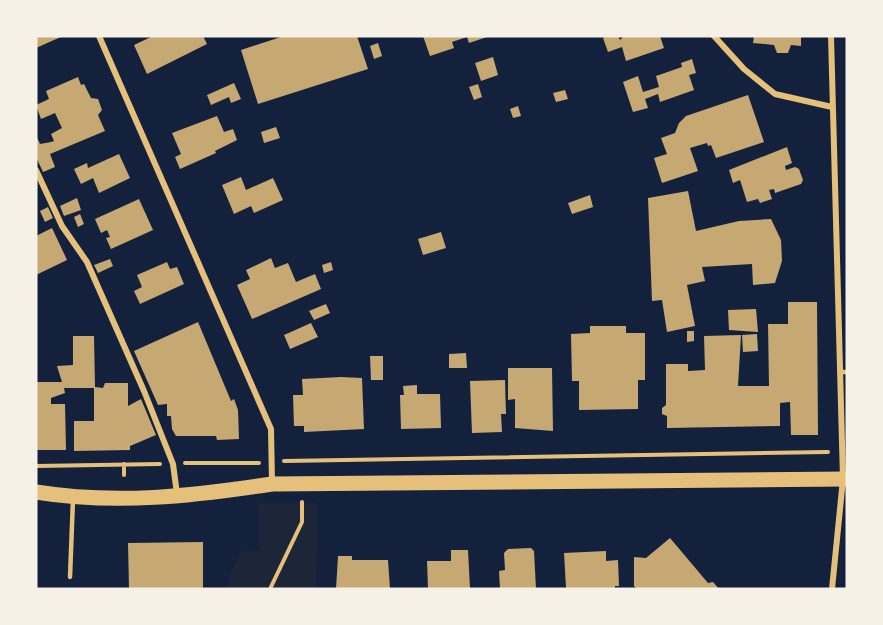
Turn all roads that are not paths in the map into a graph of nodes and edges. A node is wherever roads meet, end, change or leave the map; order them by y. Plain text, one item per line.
1 (99, 36) edge
2 (714, 36) edge
3 (831, 36) edge
4 (832, 107) junction
5 (36, 170) edge
6 (844, 372) edge
7 (845, 479) edge
8 (272, 484) junction
9 (36, 492) edge
10 (73, 498) junction
11 (178, 498) junction
12 (69, 577) dead end
13 (832, 589) edge

1 - 8 street
2 - 4 street
3 - 4 street
4 - 6 street
5 - 11 street
6 - 7 street
7 - 8 main road
7 - 13 street
8 - 11 main road
9 - 10 main road
10 - 11 main road
10 - 12 lane

